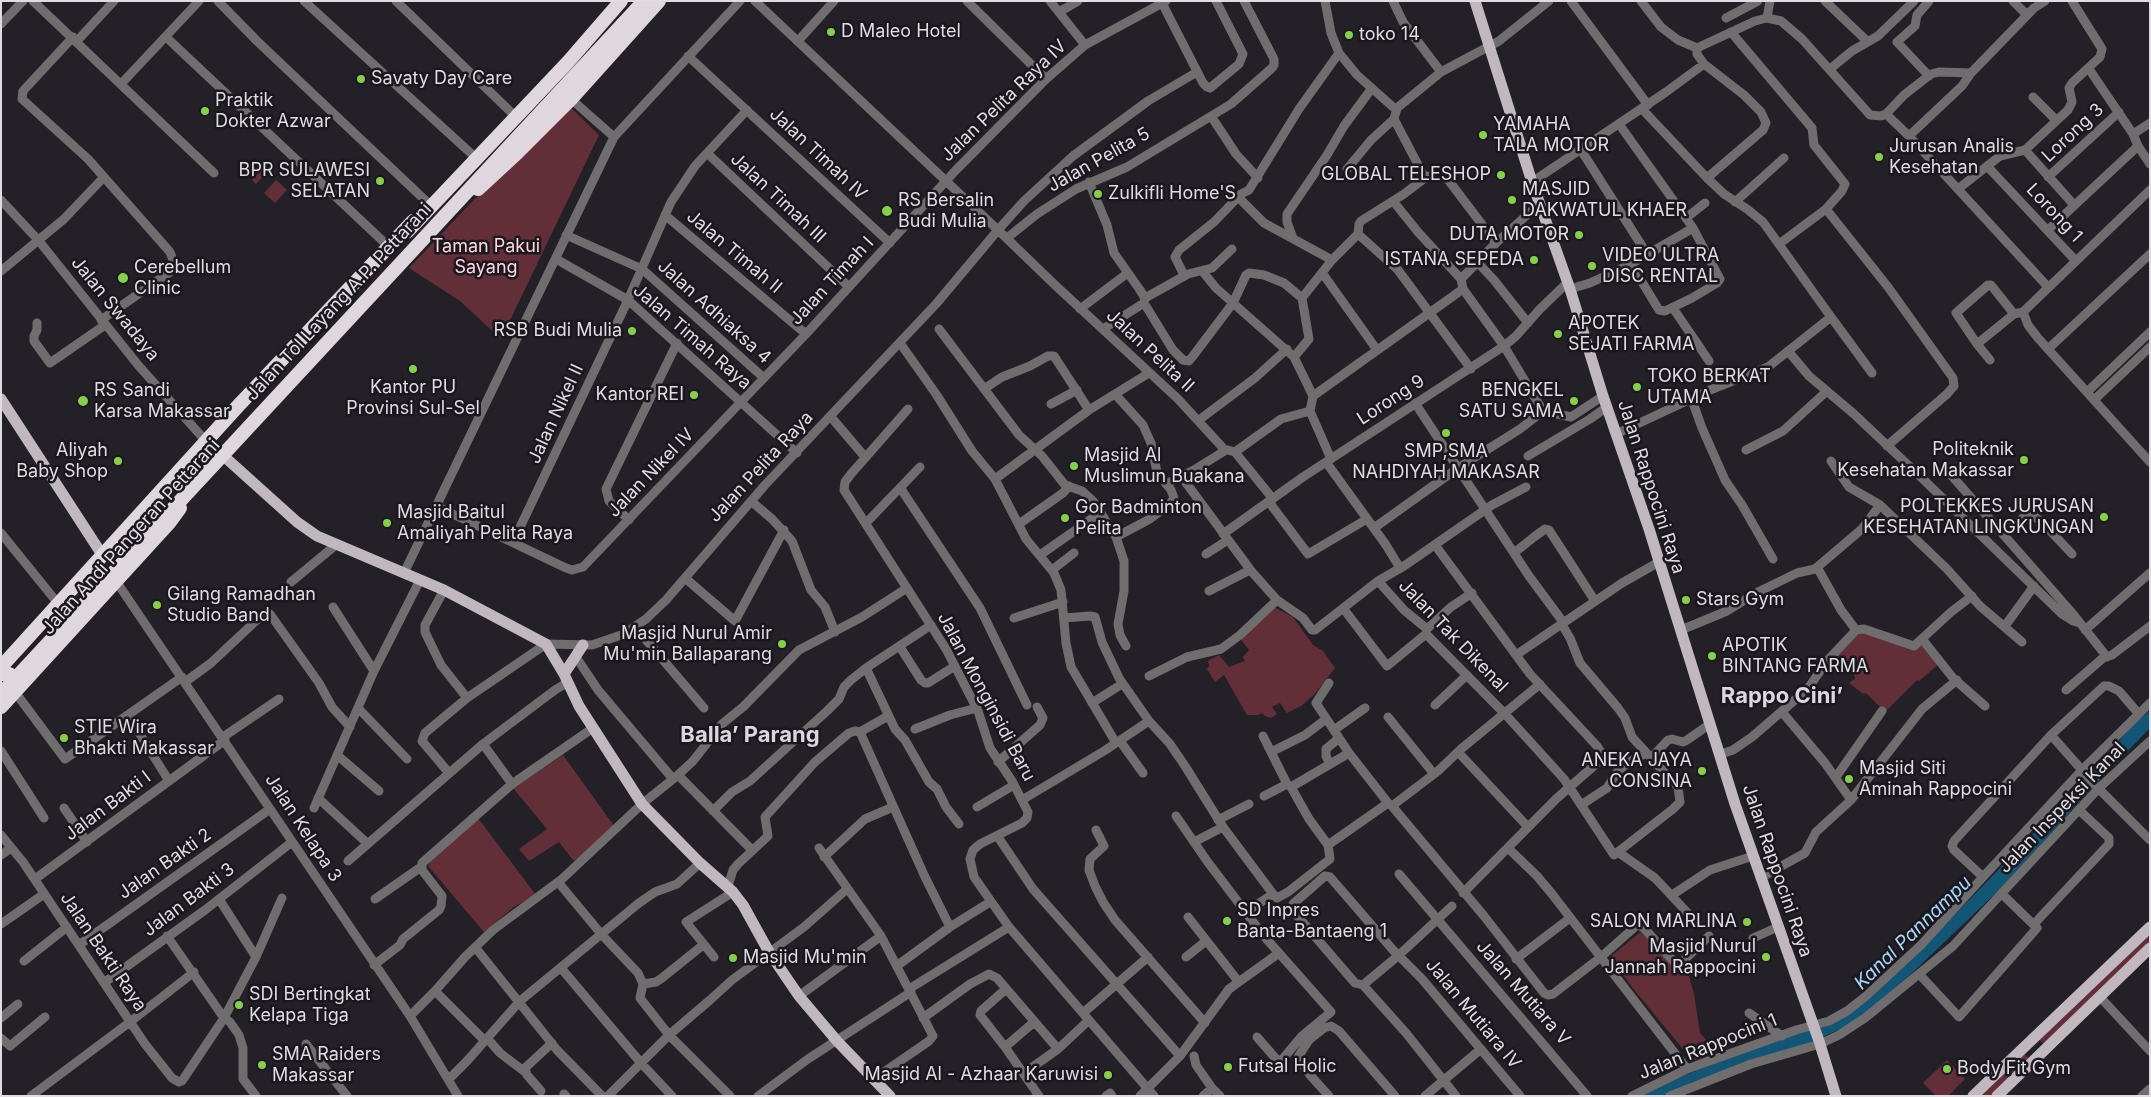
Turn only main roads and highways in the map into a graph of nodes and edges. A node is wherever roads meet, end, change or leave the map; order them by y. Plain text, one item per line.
1 (621, 1) edge
2 (636, 1) edge
3 (644, 1) edge
4 (659, 1) edge
5 (1475, 1) edge
6 (568, 62) junction
7 (590, 78) junction
8 (529, 101) junction
9 (550, 118) junction
10 (454, 179) junction
11 (1, 399) edge
12 (207, 439) junction
13 (227, 460) junction
14 (101, 553) junction
15 (37, 628) junction
16 (583, 646) road end
17 (55, 649) junction
18 (1, 665) edge
19 (1, 673) edge
20 (566, 678) junction
21 (1, 683) edge
22 (16, 692) junction
23 (1, 694) edge
24 (1, 707) edge
25 (2150, 928) edge
26 (2150, 948) edge
27 (2028, 1043) junction
28 (2040, 1055) junction
29 (890, 1096) edge
30 (1836, 1096) edge
31 (1973, 1096) edge
32 (1997, 1096) edge

1 - 6 highway
2 - 21 highway, Jalan Tol Layang A.P. Pettarani
3 - 23 highway, Jalan Tol Layang A.P. Pettarani, bridge
4 - 7 highway, Jalan Andi Pangeran Pettarani
5 - 30 main road, Jalan Rappocini Raya
6 - 7 highway
6 - 8 highway
7 - 9 highway, Jalan Andi Pangeran Pettarani
8 - 9 highway
8 - 10 highway
9 - 13 highway, Jalan Andi Pangeran Pettarani
10 - 12 main road, Jalan Andi Pangeran Pettarani
10 - 12 highway
10 - 18 highway, bridge
11 - 14 main road
12 - 14 main road, Jalan Andi Pangeran Pettarani
12 - 15 highway, Jalan Andi Pangeran Pettarani
13 - 17 highway, Jalan Andi Pangeran Pettarani
13 - 20 main road, Jalan Pelita Raya
14 - 15 main road, Jalan Andi Pangeran Pettarani
15 - 17 highway
15 - 18 main road, Jalan Andi Pangeran Pettarani
15 - 19 highway, Jalan Andi Pangeran Pettarani
16 - 20 main road
17 - 22 highway, Jalan Andi Pangeran Pettarani
19 - 22 highway
20 - 29 main road
22 - 24 highway, Jalan Andi Pangeran Pettarani
25 - 27 main road
26 - 28 main road
27 - 28 main road
27 - 31 main road
28 - 32 main road

